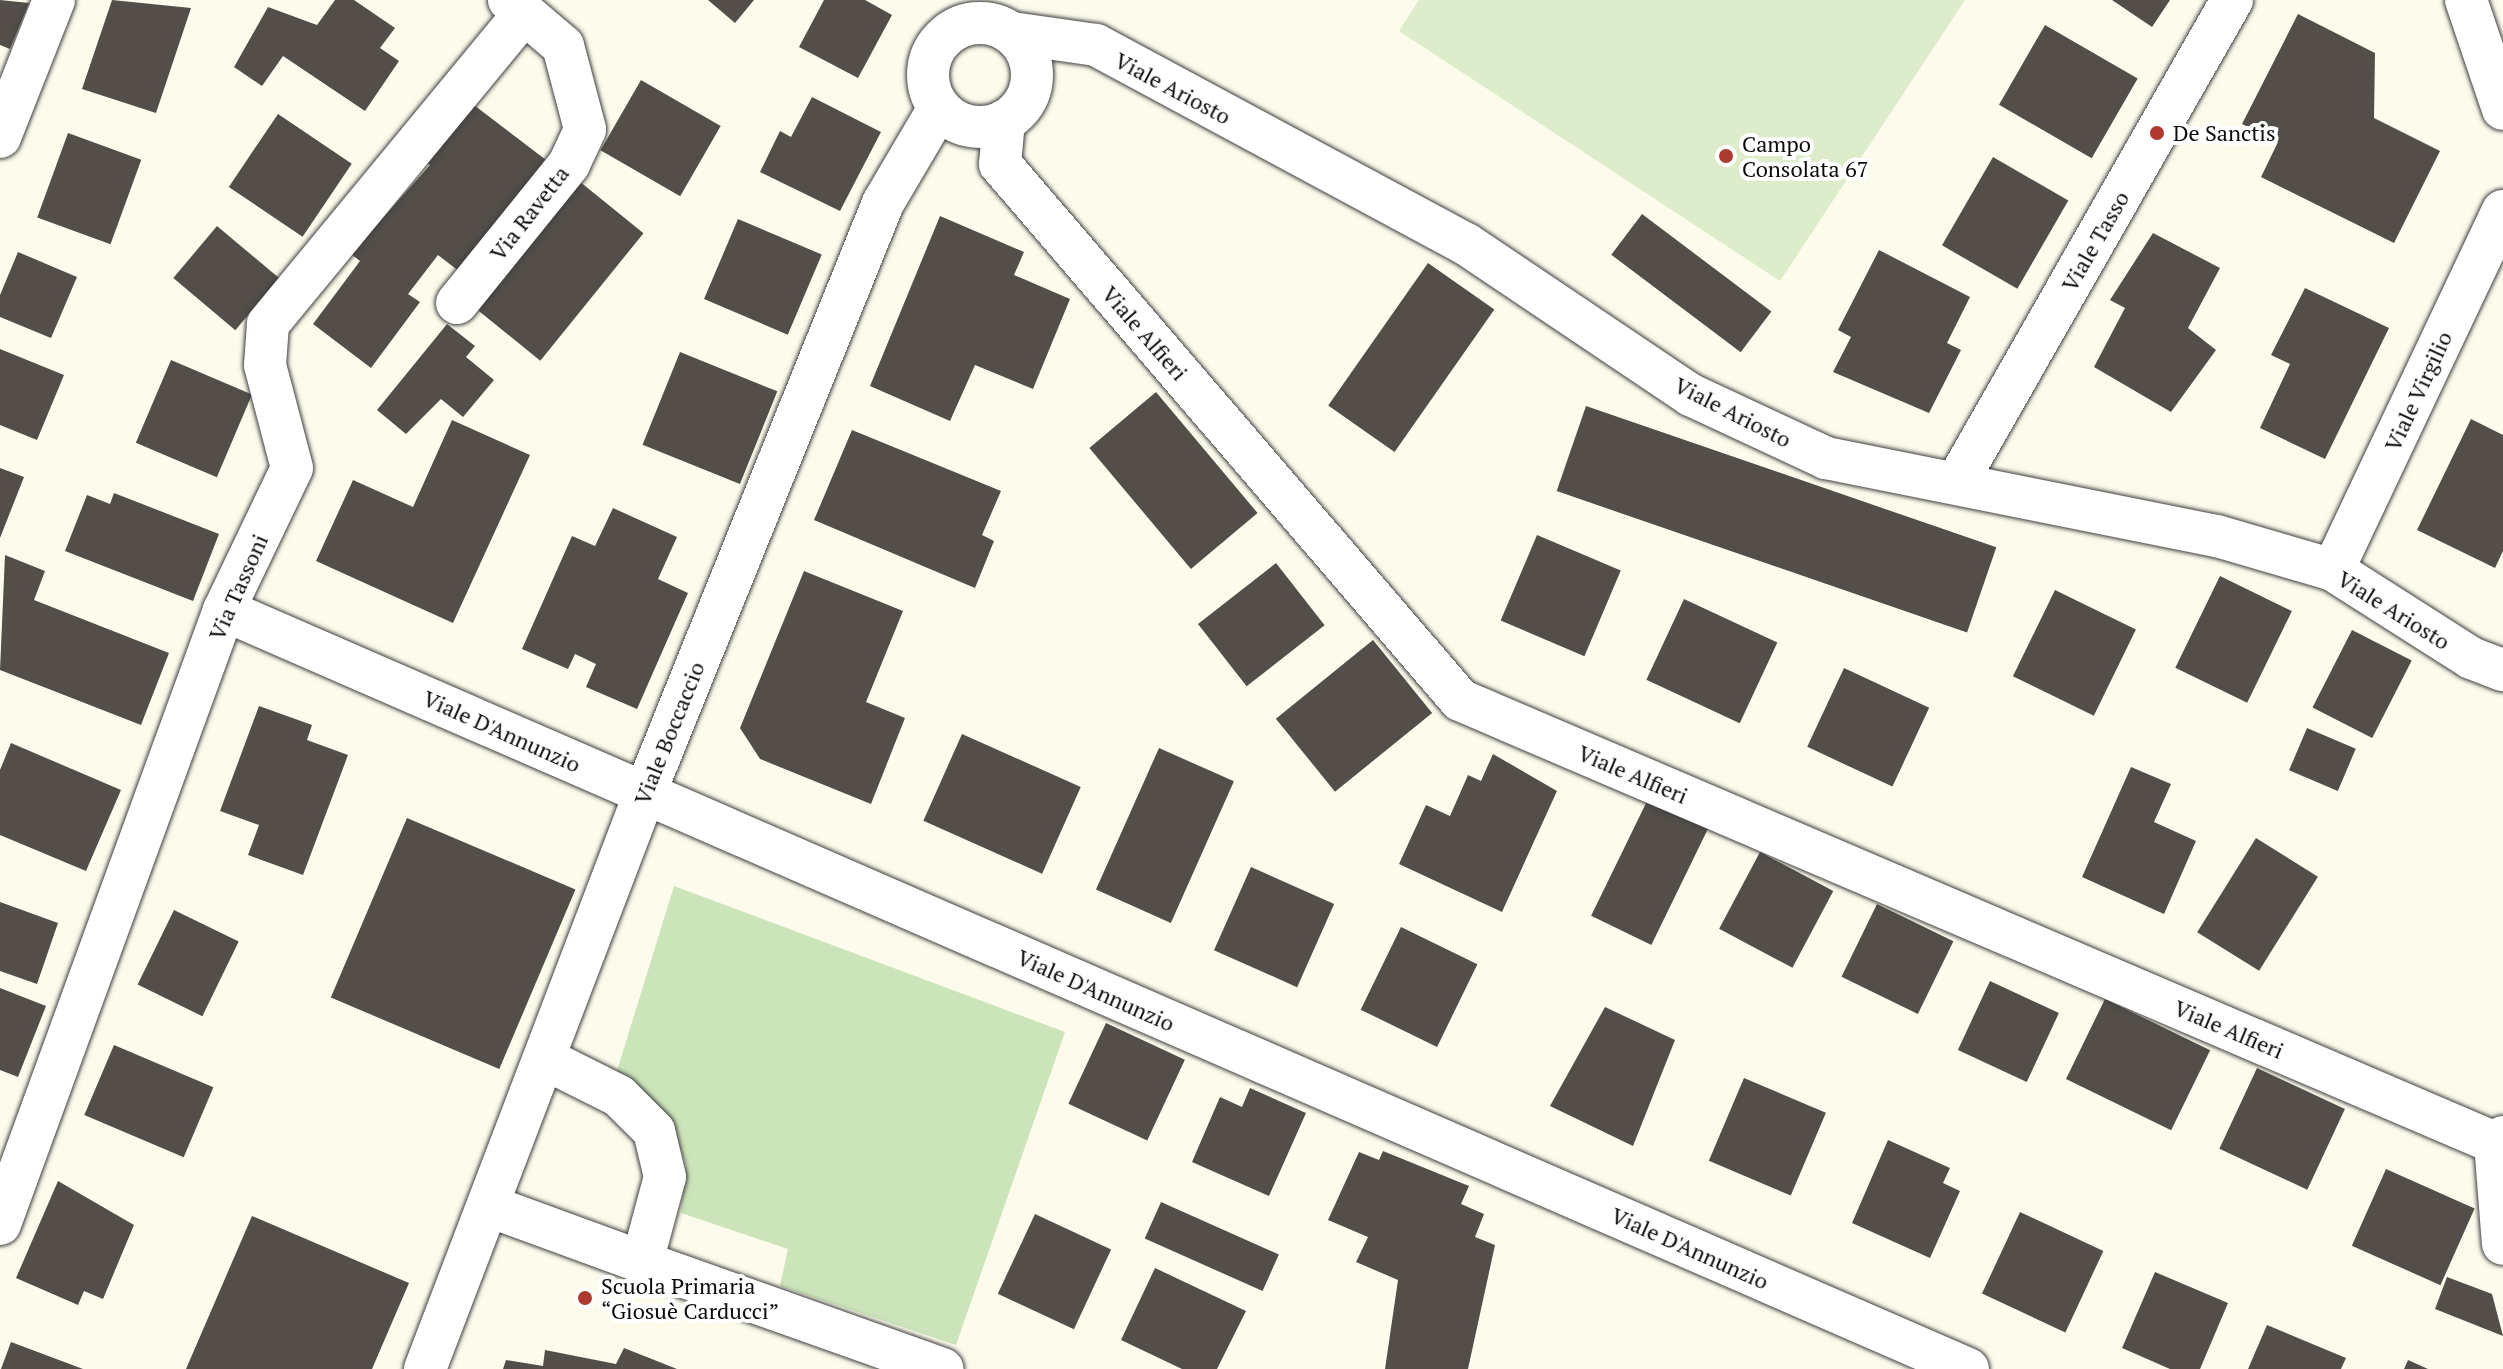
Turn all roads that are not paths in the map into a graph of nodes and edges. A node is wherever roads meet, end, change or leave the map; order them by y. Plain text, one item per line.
1 (54, 0) edge
2 (2232, 0) edge
3 (2466, 0) edge
4 (516, 7) edge
5 (960, 12) edge
6 (1012, 33) junction
7 (939, 108) junction
8 (2503, 109) edge
9 (1004, 121) junction
10 (0, 137) edge
11 (2503, 211) edge
12 (457, 303) dead end
13 (1957, 482) junction
14 (2333, 570) junction
15 (224, 610) junction
16 (2503, 670) edge
17 (645, 793) junction
18 (545, 1059) junction
19 (2499, 1140) edge
20 (489, 1206) junction
21 (0, 1224) edge
22 (2503, 1244) edge
23 (642, 1262) junction
24 (425, 1369) edge
25 (943, 1369) edge
26 (1968, 1369) edge

1 - 10 street
2 - 13 street, Viale Tasso
3 - 8 street
4 - 12 street, Via Ravetta
4 - 15 street, Via Tassoni
5 - 6 street
5 - 7 street
6 - 9 street
6 - 13 street, Viale Ariosto
7 - 9 street
7 - 17 street, Viale Boccaccio
9 - 19 street, Viale Alfieri
11 - 14 street, Viale Virgilio
13 - 14 street, Viale Ariosto
14 - 16 street, Viale Ariosto
15 - 17 street, Viale D'Annunzio
15 - 21 street, Via Tassoni
17 - 18 street, Viale Boccaccio
17 - 26 street, Viale D'Annunzio
18 - 20 street, Viale Boccaccio
18 - 23 street
19 - 22 street
20 - 23 street
20 - 24 street, Viale Boccaccio
23 - 25 street

